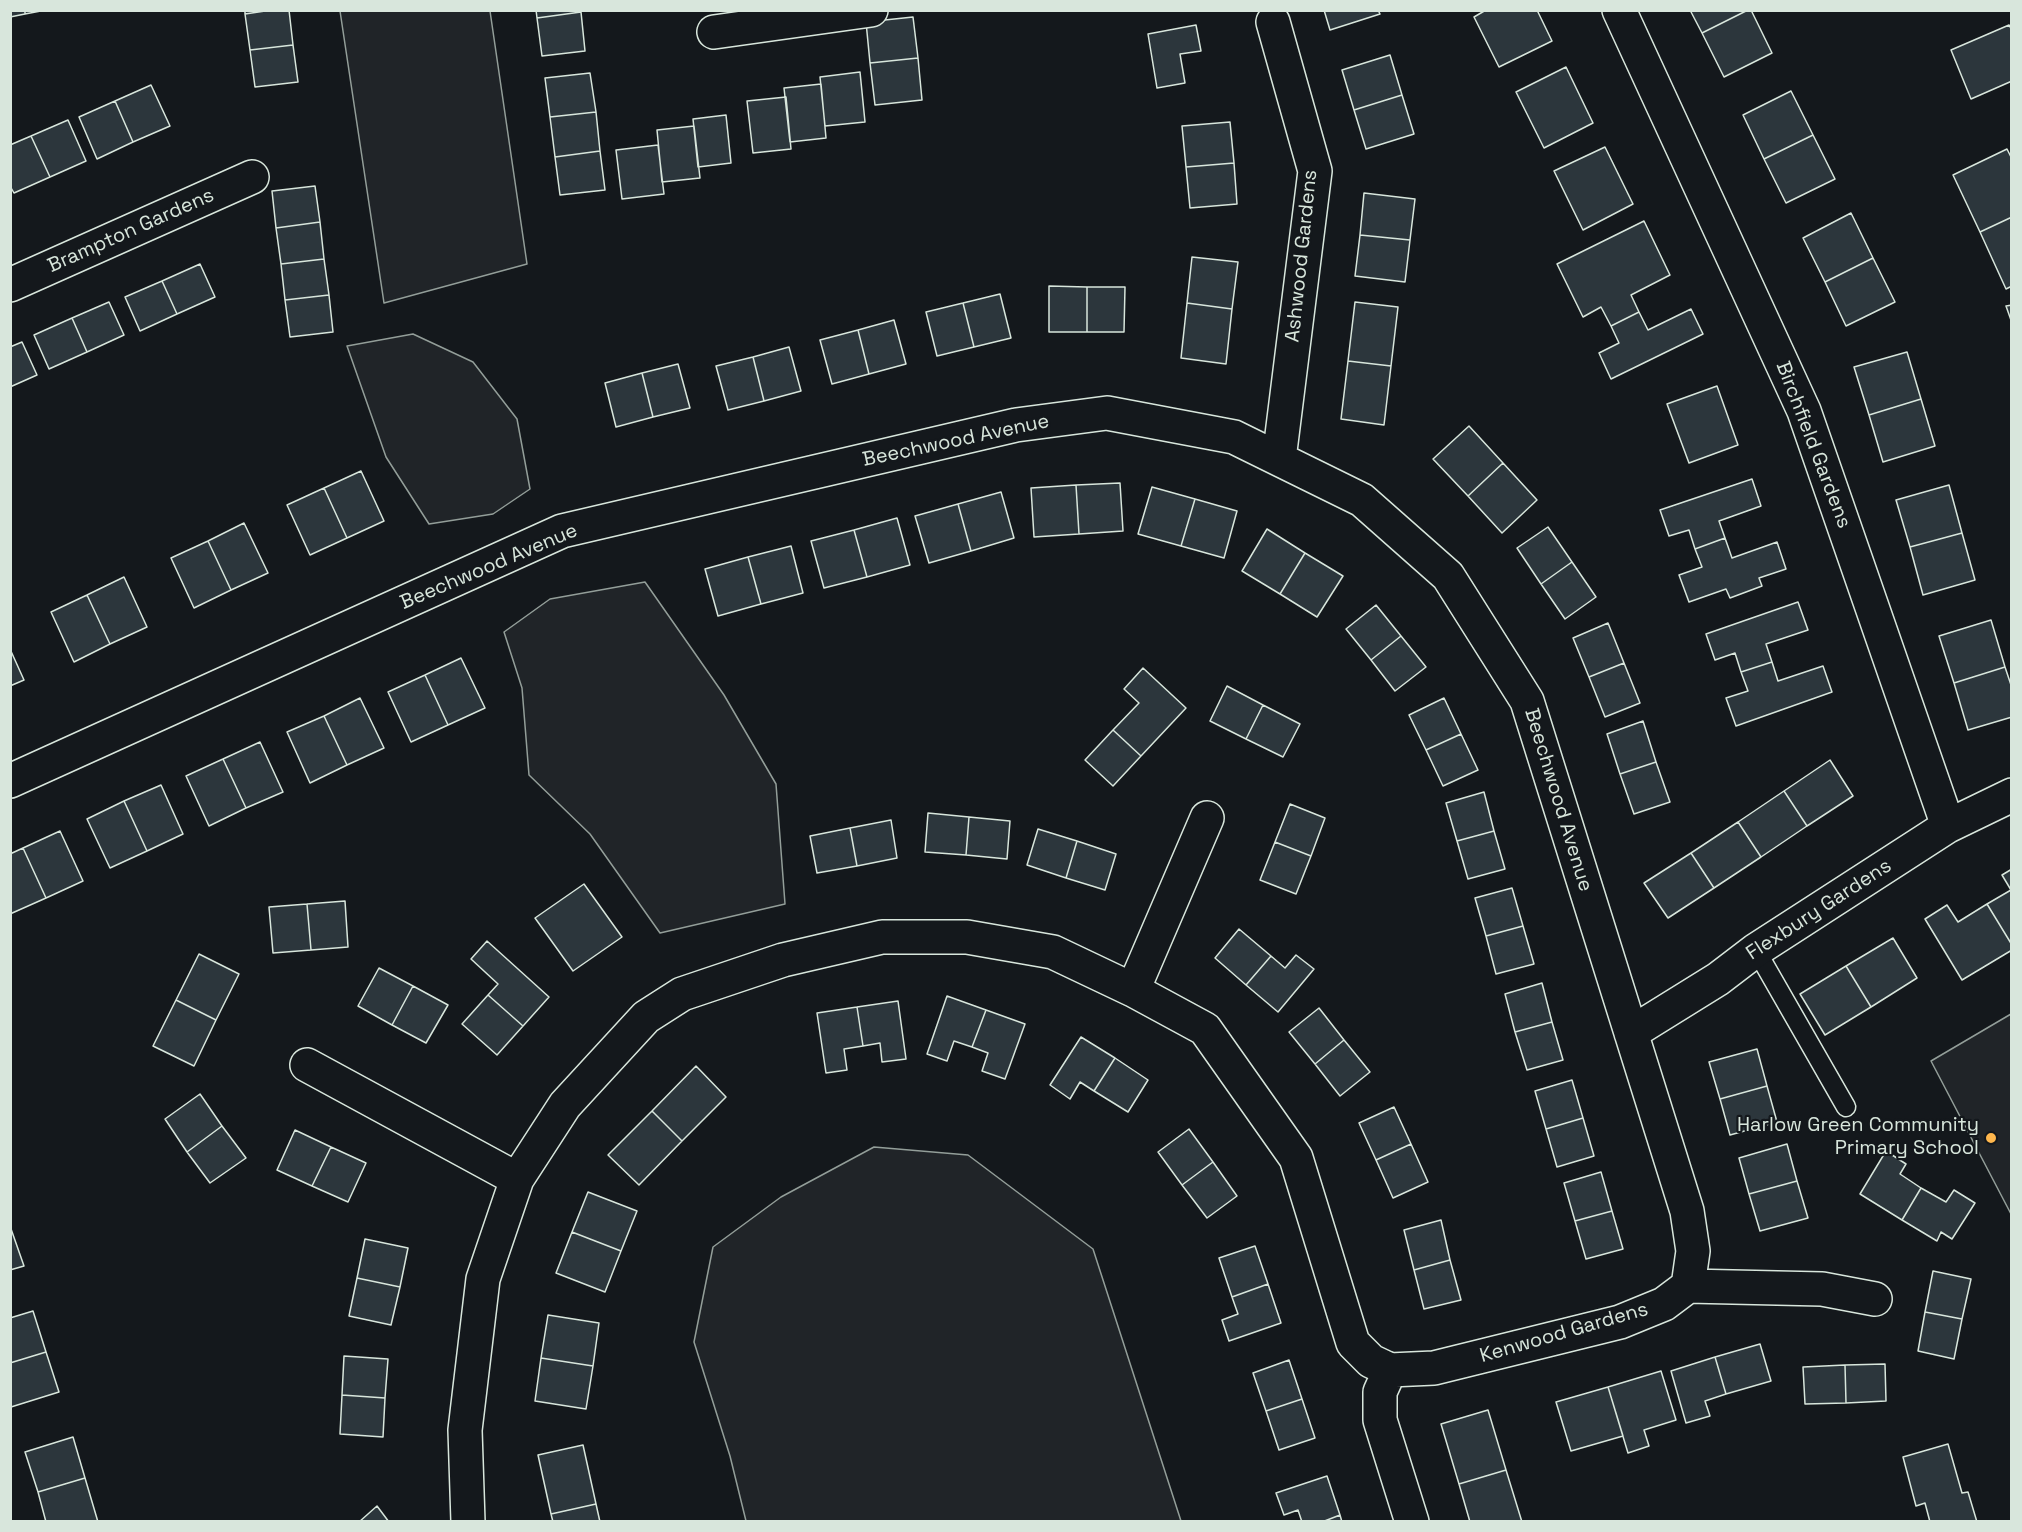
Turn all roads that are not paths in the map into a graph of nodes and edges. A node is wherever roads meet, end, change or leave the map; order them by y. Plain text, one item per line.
1 (871, 10) edge
2 (1619, 10) edge
3 (1273, 22) dead end
4 (714, 32) dead end
5 (252, 177) dead end
6 (10, 285) edge
7 (1279, 459) junction
8 (10, 781) edge
9 (2012, 795) edge
10 (1207, 818) dead end
11 (1948, 826) junction
12 (1756, 951) junction
13 (1133, 990) junction
14 (1630, 1032) junction
15 (307, 1065) dead end
16 (1846, 1107) dead end
17 (517, 1179) junction
18 (1688, 1286) junction
19 (1875, 1299) dead end
20 (1390, 1370) junction
21 (468, 1521) edge
22 (1412, 1521) edge

1 - 4 street
2 - 11 street, Birchfield Gardens
3 - 7 street, Ashwood Gardens
5 - 6 street, Brampton Gardens
7 - 8 street, Beechwood Avenue
7 - 14 street, Beechwood Avenue
9 - 11 street, Flexbury Gardens
10 - 13 street
11 - 12 street, Flexbury Gardens
12 - 14 street, Flexbury Gardens
12 - 16 lane
13 - 17 street
13 - 20 street
14 - 18 street, Beechwood Avenue
15 - 17 street
17 - 21 street
18 - 19 street
18 - 20 street, Kenwood Gardens
20 - 22 street

